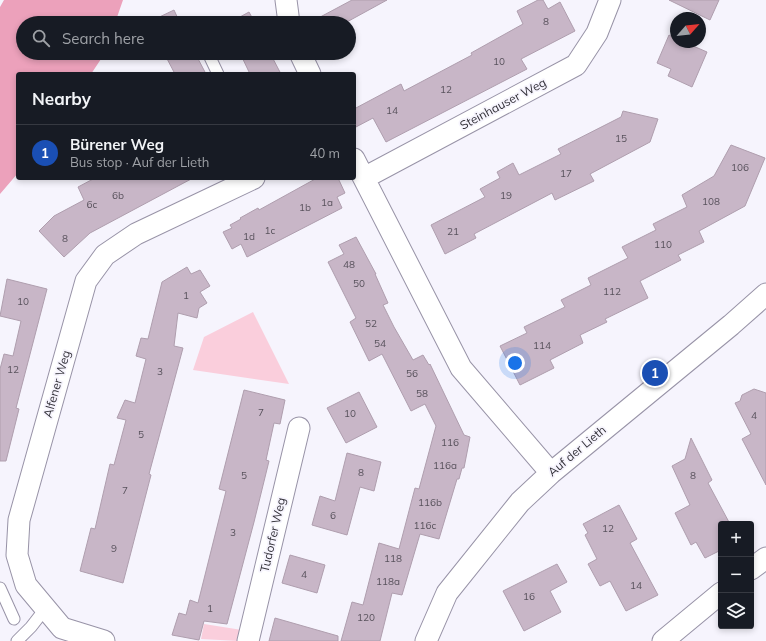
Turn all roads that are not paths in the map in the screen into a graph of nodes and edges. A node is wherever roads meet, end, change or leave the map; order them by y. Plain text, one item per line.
1 (286, 0) edge
2 (610, 0) edge
3 (288, 16) edge
4 (211, 60) edge
5 (303, 60) edge
6 (217, 72) edge
7 (309, 72) edge
8 (356, 163) edge
9 (364, 178) junction
10 (250, 180) edge
11 (766, 294) edge
12 (299, 428) dead end
13 (550, 473) junction
14 (766, 558) edge
15 (754, 567) edge
16 (0, 588) edge
17 (718, 595) edge
18 (45, 609) junction
19 (14, 619) dead end
20 (17, 641) edge
21 (104, 641) edge
22 (248, 641) edge
23 (426, 641) edge
24 (663, 641) edge

1 - 3 street
2 - 9 street, Steinhauser Weg
4 - 6 lane
5 - 7 street
8 - 9 street
9 - 13 street
10 - 18 street, Alfener Weg
11 - 13 street, Auf der Lieth
12 - 22 street, Tudorfer Weg
13 - 23 street, Auf der Lieth
14 - 15 street
16 - 19 lane
17 - 24 street
18 - 20 lane
18 - 21 street, Alfener Weg

